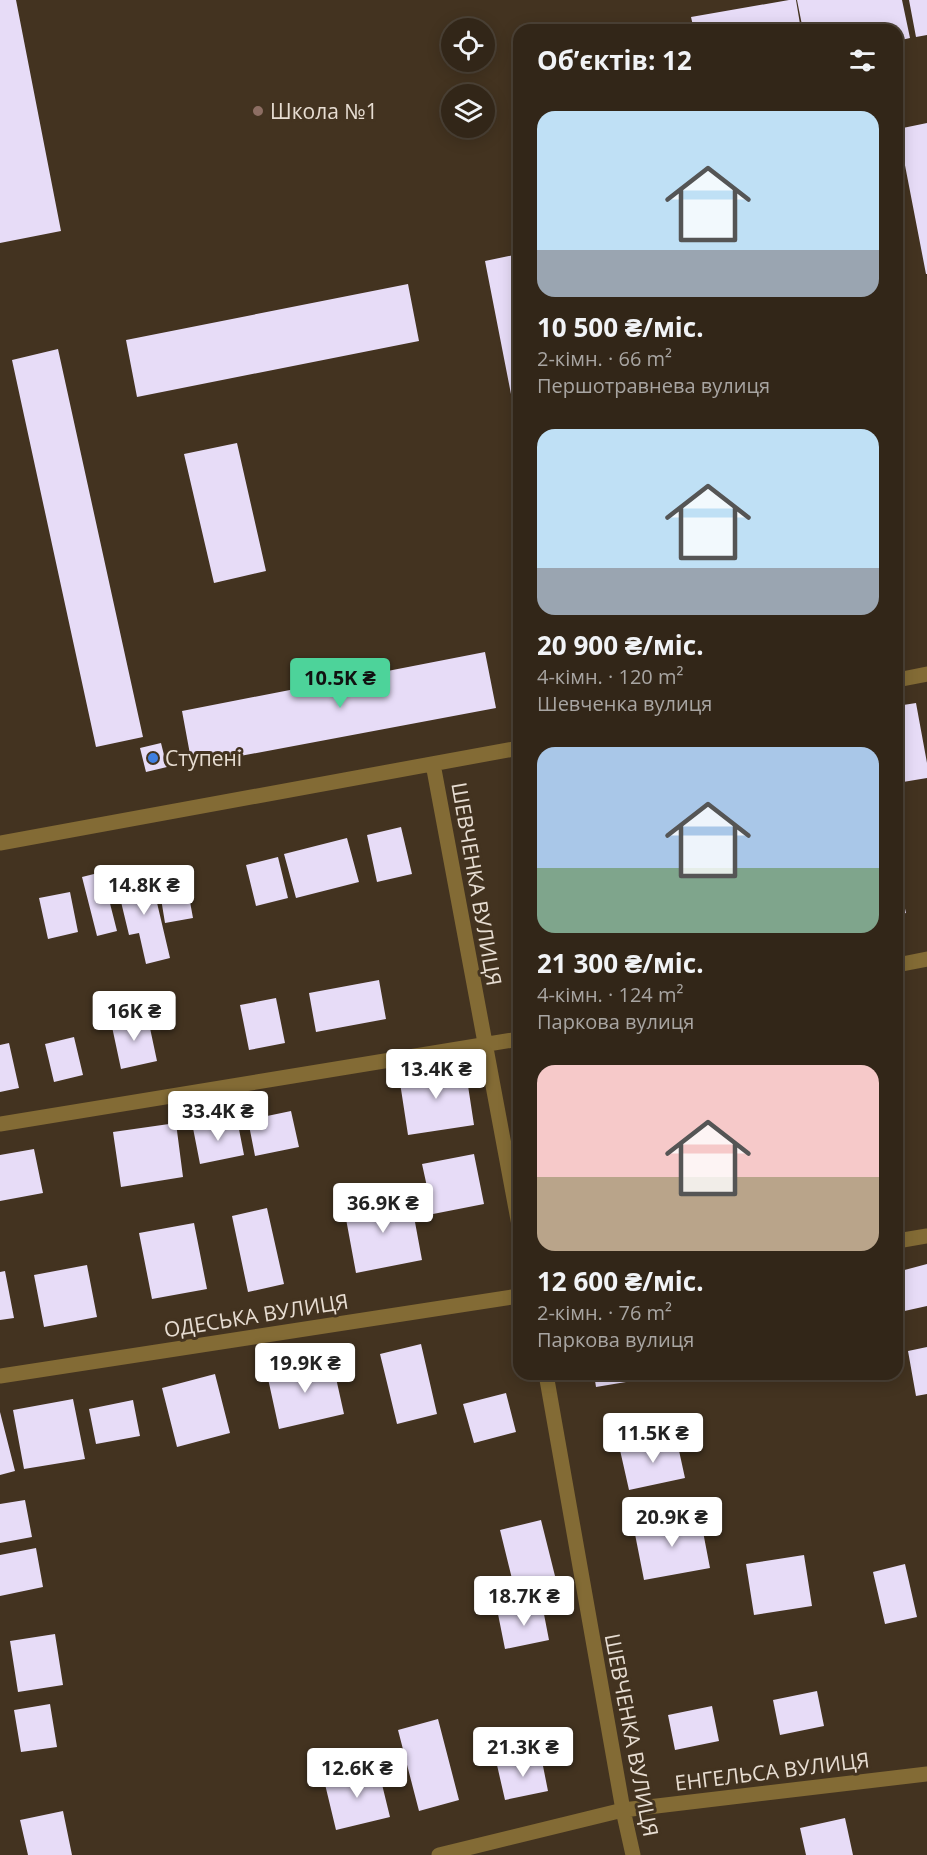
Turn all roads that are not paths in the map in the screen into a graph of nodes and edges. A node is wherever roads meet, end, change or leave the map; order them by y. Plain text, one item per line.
1 (927, 674) edge
2 (903, 679) edge
3 (513, 749) edge
4 (433, 764) junction
5 (0, 843) edge
6 (927, 959) edge
7 (903, 964) edge
8 (513, 1040) edge
9 (485, 1045) junction
10 (0, 1124) edge
11 (513, 1193) edge
12 (927, 1236) edge
13 (903, 1240) edge
14 (513, 1297) edge
15 (0, 1376) edge
16 (547, 1380) edge
17 (927, 1774) edge
18 (623, 1810) junction
19 (439, 1855) edge
20 (633, 1855) edge

1 - 2 street
3 - 4 street
4 - 5 street
4 - 9 street, ШЕВЧЕНКА ВУЛИЦЯ
6 - 7 street
8 - 9 street
9 - 10 street
9 - 11 street, ШЕВЧЕНКА ВУЛИЦЯ
12 - 13 street
14 - 15 street, ОДЕСЬКА ВУЛИЦЯ
16 - 18 street, ШЕВЧЕНКА ВУЛИЦЯ
17 - 18 street, ЕНГЕЛЬСА ВУЛИЦЯ
18 - 19 street, ЕНГЕЛЬСА ВУЛИЦЯ
18 - 20 street, ШЕВЧЕНКА ВУЛИЦЯ

